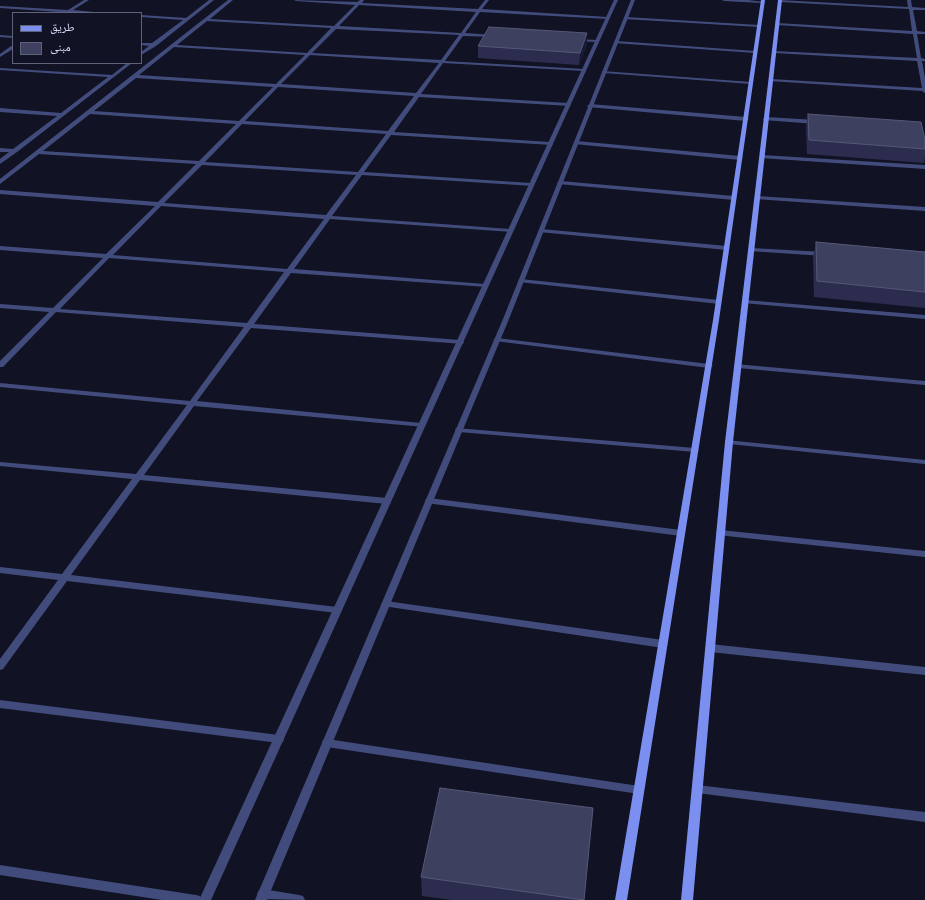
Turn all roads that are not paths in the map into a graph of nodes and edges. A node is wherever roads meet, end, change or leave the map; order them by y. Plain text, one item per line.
1 (87, 0) edge
2 (212, 0) edge
3 (231, 0) edge
4 (296, 0) edge
5 (487, 0) edge
6 (616, 0) edge
7 (633, 0) edge
8 (724, 0) edge
9 (780, 0) edge
10 (909, 0) edge
11 (762, 1) edge
12 (360, 2) edge
13 (0, 7) edge
14 (910, 8) junction
15 (925, 9) edge
16 (479, 11) junction
17 (68, 12) edge
18 (142, 16) edge
19 (608, 18) junction
20 (626, 18) junction
21 (187, 19) junction
22 (206, 20) junction
23 (777, 24) junction
24 (759, 26) junction
25 (335, 27) junction
26 (914, 32) junction
27 (925, 33) edge
28 (462, 34) junction
29 (0, 36) edge
30 (502, 36) edge
31 (12, 37) edge
32 (573, 40) edge
33 (597, 42) junction
34 (616, 42) junction
35 (142, 44) edge
36 (154, 45) junction
37 (172, 46) junction
38 (12, 48) edge
39 (755, 52) junction
40 (774, 52) junction
41 (142, 53) edge
42 (308, 54) junction
43 (0, 56) edge
44 (919, 60) junction
45 (925, 60) edge
46 (442, 62) junction
47 (129, 64) edge
48 (0, 69) edge
49 (584, 70) junction
50 (604, 72) junction
51 (112, 76) junction
52 (134, 76) junction
53 (771, 80) junction
54 (751, 83) junction
55 (277, 86) junction
56 (925, 90) edge
57 (417, 95) junction
58 (568, 105) junction
59 (590, 106) junction
60 (0, 110) edge
61 (89, 112) junction
62 (62, 115) junction
63 (746, 118) junction
64 (766, 119) junction
65 (822, 122) edge
66 (240, 123) junction
67 (390, 133) junction
68 (576, 143) junction
69 (550, 144) junction
70 (0, 150) edge
71 (15, 151) junction
72 (38, 152) junction
73 (762, 157) junction
74 (740, 158) junction
75 (0, 162) edge
76 (200, 163) junction
77 (925, 167) edge
78 (360, 174) junction
79 (0, 182) edge
80 (560, 183) junction
81 (531, 185) junction
82 (0, 192) edge
83 (734, 198) junction
84 (757, 198) junction
85 (159, 204) junction
86 (925, 209) edge
87 (328, 217) junction
88 (510, 231) junction
89 (541, 231) junction
90 (0, 248) edge
91 (727, 248) junction
92 (751, 250) junction
93 (830, 254) edge
94 (107, 257) junction
95 (289, 271) junction
96 (521, 281) junction
97 (485, 286) junction
98 (719, 302) junction
99 (745, 302) junction
100 (0, 306) edge
101 (54, 310) junction
102 (925, 316) edge
103 (249, 325) junction
104 (497, 340) junction
105 (460, 342) junction
106 (0, 365) edge
107 (709, 366) junction
108 (738, 366) junction
109 (925, 383) edge
110 (0, 385) edge
111 (192, 403) junction
112 (421, 425) junction
113 (459, 430) junction
114 (729, 442) junction
115 (695, 450) junction
116 (925, 462) edge
117 (0, 464) edge
118 (138, 477) junction
119 (429, 501) junction
120 (387, 502) junction
121 (681, 533) junction
122 (720, 533) junction
123 (925, 554) edge
124 (0, 570) edge
125 (65, 578) junction
126 (386, 604) junction
127 (337, 610) junction
128 (663, 644) junction
129 (710, 648) junction
130 (0, 666) edge
131 (925, 671) edge
132 (0, 704) edge
133 (279, 739) junction
134 (327, 743) junction
135 (697, 789) junction
136 (639, 790) junction
137 (925, 818) edge
138 (0, 870) edge
139 (262, 897) edge
140 (196, 900) edge
141 (205, 900) edge
142 (299, 900) edge
143 (621, 900) edge
144 (687, 900) edge

1 - 17 street
2 - 21 street
3 - 22 street
4 - 12 street
5 - 16 street
6 - 19 street
7 - 20 street
8 - 11 street
9 - 14 street
9 - 23 main road
10 - 14 street
11 - 24 main road
12 - 16 street
12 - 25 street
13 - 17 street
14 - 15 street
14 - 26 street
16 - 19 street
16 - 28 street
18 - 21 street
19 - 33 street
20 - 24 street
20 - 34 street
21 - 36 street
22 - 25 street
22 - 37 street
23 - 26 street
23 - 40 main road
24 - 39 main road
25 - 28 street
25 - 42 street
26 - 27 street
26 - 44 street
28 - 30 street
28 - 46 street
29 - 31 street
32 - 33 street
33 - 49 street
34 - 39 street
34 - 50 street
35 - 36 street
36 - 41 street
37 - 42 street
37 - 52 street
38 - 43 street
39 - 54 main road
40 - 44 street
40 - 53 main road
42 - 46 street
42 - 55 street
44 - 45 street
44 - 56 street
46 - 49 street
46 - 57 street
47 - 51 street
48 - 51 street
49 - 58 street
50 - 54 street
50 - 59 street
51 - 62 street
52 - 55 street
52 - 61 street
53 - 56 street
53 - 64 main road
54 - 63 main road
55 - 57 street
55 - 66 street
57 - 58 street
57 - 67 street
58 - 69 street
59 - 63 street
59 - 68 street
60 - 62 street
61 - 66 street
61 - 72 street
62 - 71 street
63 - 74 main road
64 - 65 street
64 - 73 main road
66 - 67 street
66 - 76 street
67 - 69 street
67 - 78 street
68 - 74 street
68 - 80 street
69 - 81 street
70 - 71 street
71 - 75 street
72 - 76 street
72 - 79 street
73 - 77 street
73 - 84 main road
74 - 83 main road
76 - 78 street
76 - 85 street
78 - 81 street
78 - 87 street
80 - 83 street
80 - 89 street
81 - 88 street
82 - 85 street
83 - 91 main road
84 - 86 street
84 - 92 main road
85 - 87 street
85 - 94 street
87 - 88 street
87 - 95 street
88 - 97 street
89 - 91 street
89 - 96 street
90 - 94 street
91 - 98 main road
92 - 93 street
92 - 99 main road
94 - 95 street
94 - 101 street
95 - 97 street
95 - 103 street
96 - 98 street
96 - 104 street
97 - 105 street
98 - 107 main road
99 - 102 street
99 - 108 main road
100 - 101 street
101 - 103 street
101 - 106 street
103 - 105 street
103 - 111 street
104 - 107 street
104 - 113 street
105 - 112 street
107 - 115 main road
108 - 109 street
108 - 114 main road
110 - 111 street
111 - 112 street
111 - 118 street
112 - 120 street
113 - 115 street
113 - 119 street
114 - 116 street
114 - 122 main road
115 - 121 main road
117 - 118 street
118 - 120 street
118 - 125 street
119 - 121 street
119 - 126 street
120 - 127 street
121 - 128 main road
122 - 123 street
122 - 129 main road
124 - 125 street
125 - 127 street
125 - 130 street
126 - 128 street
126 - 134 street
127 - 133 street
128 - 136 main road
129 - 131 street
129 - 135 main road
132 - 133 street
133 - 141 street
134 - 136 street
134 - 139 street
135 - 137 street
135 - 144 main road
136 - 143 main road
138 - 140 street
139 - 142 street

